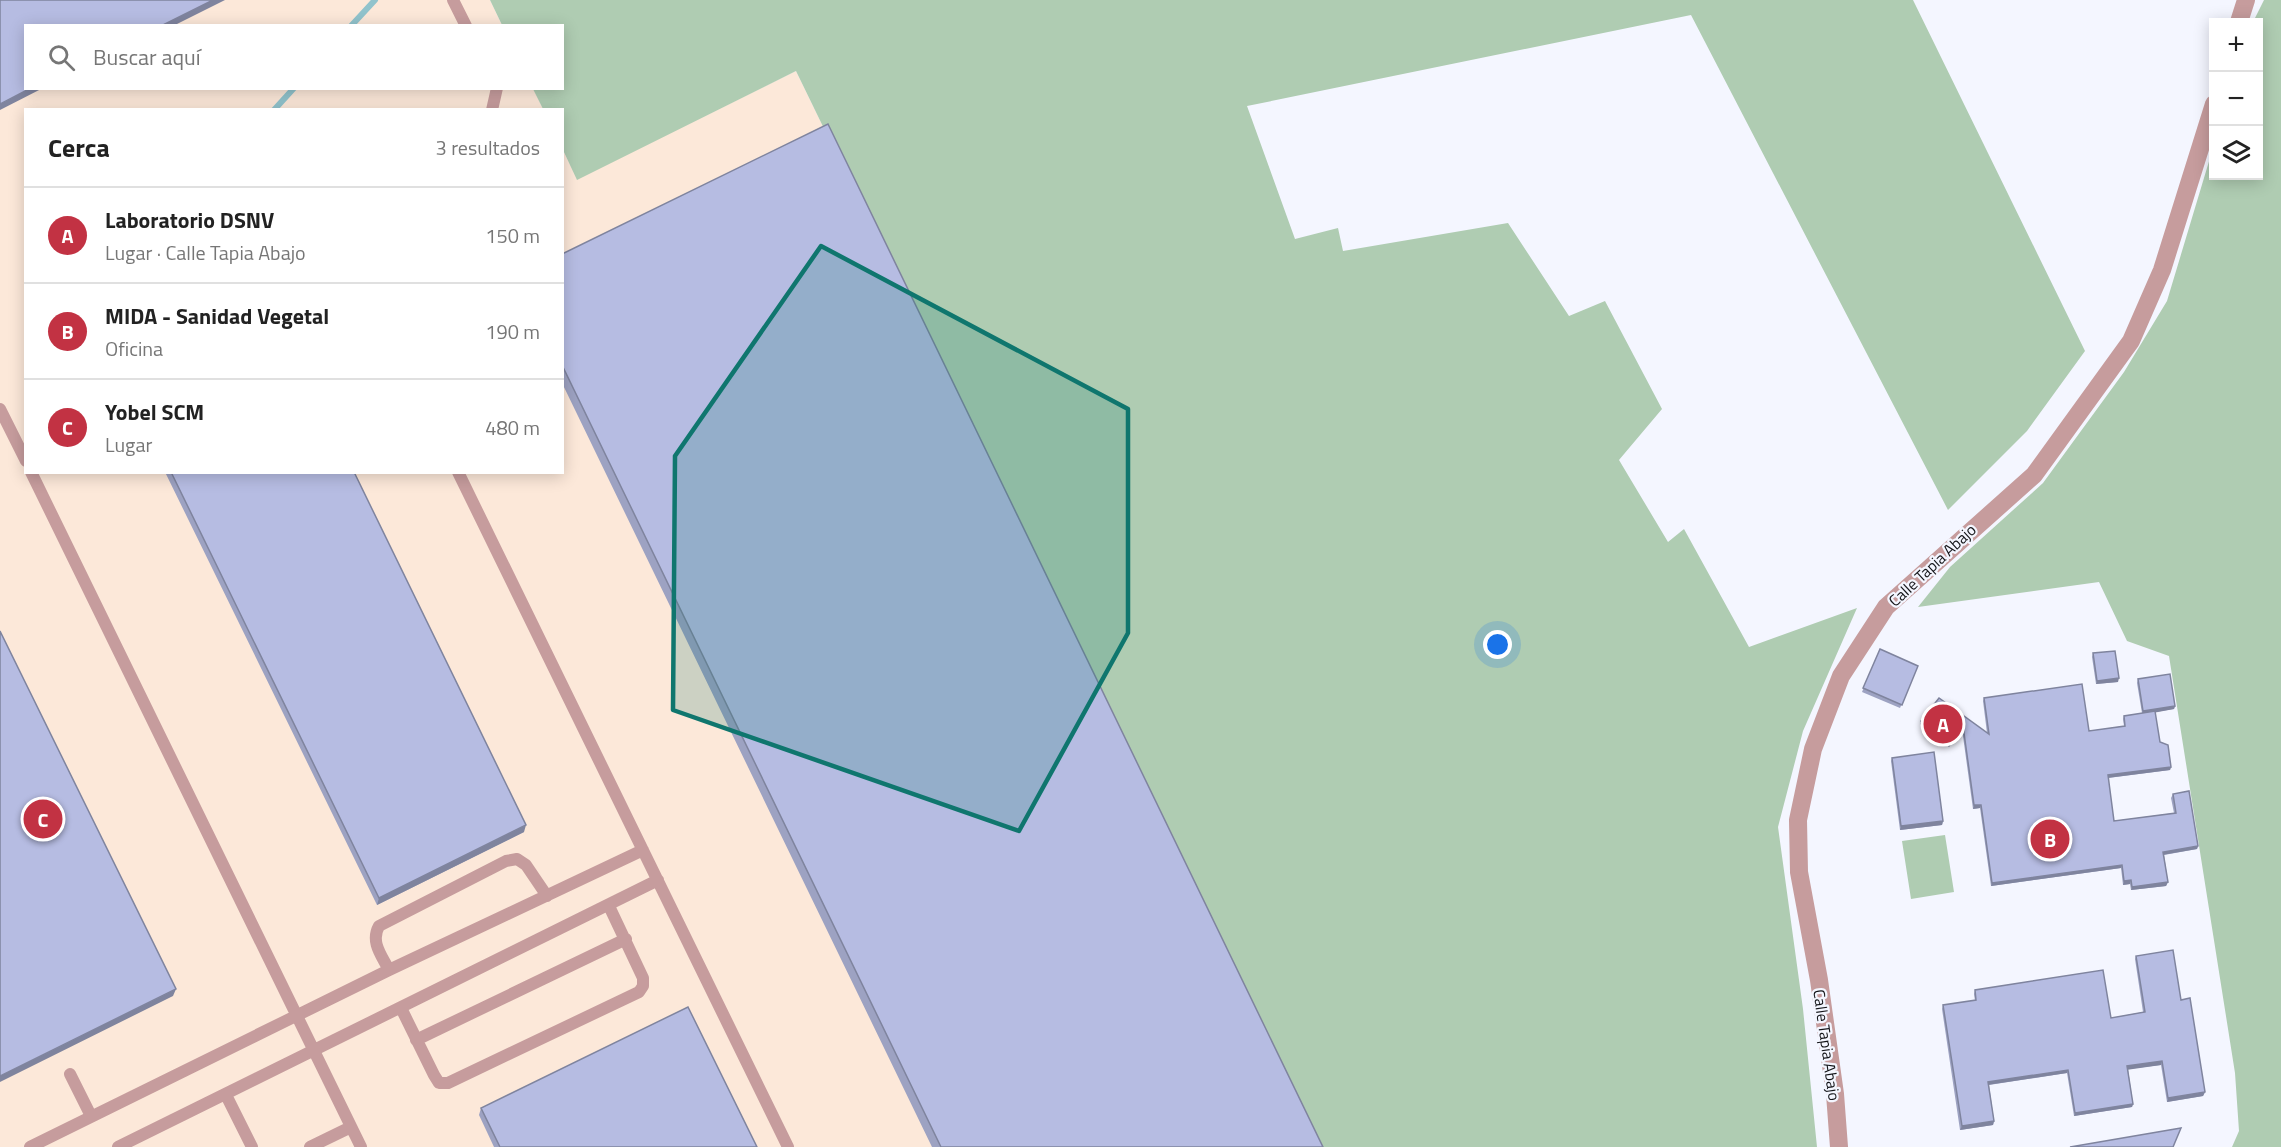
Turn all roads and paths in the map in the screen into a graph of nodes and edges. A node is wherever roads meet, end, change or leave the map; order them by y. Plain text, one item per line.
1 (453, 0) edge
2 (2246, 0) edge
3 (2240, 18) edge
4 (465, 24) edge
5 (497, 90) edge
6 (492, 108) edge
7 (2209, 120) edge
8 (0, 409) edge
9 (24, 457) edge
10 (32, 474) edge
11 (459, 474) edge
12 (643, 850) junction
13 (658, 880) junction
14 (547, 896) junction
15 (609, 906) junction
16 (626, 939) junction
17 (389, 970) junction
18 (401, 1008) junction
19 (298, 1014) junction
20 (416, 1040) junction
21 (315, 1052) junction
22 (70, 1074) dead end
23 (226, 1095) junction
24 (91, 1116) junction
25 (351, 1127) junction
26 (30, 1147) edge
27 (118, 1147) edge
28 (252, 1147) edge
29 (310, 1147) edge
30 (361, 1147) edge
31 (788, 1147) edge
32 (1839, 1147) edge

1 - 4 lane
2 - 3 street
5 - 6 lane
7 - 32 street, Calle Tapia Abajo
8 - 9 lane
10 - 19 lane
11 - 12 lane
12 - 13 lane
12 - 14 lane
13 - 15 lane
13 - 31 lane
14 - 17 lane
14 - 17 lane
15 - 16 lane
15 - 18 lane
16 - 20 lane
16 - 20 lane
17 - 19 lane
18 - 20 lane
18 - 21 lane
19 - 21 lane
19 - 24 lane
21 - 23 lane
21 - 25 lane
22 - 24 lane
23 - 27 lane
23 - 28 lane
24 - 26 lane
25 - 29 lane
25 - 30 lane

